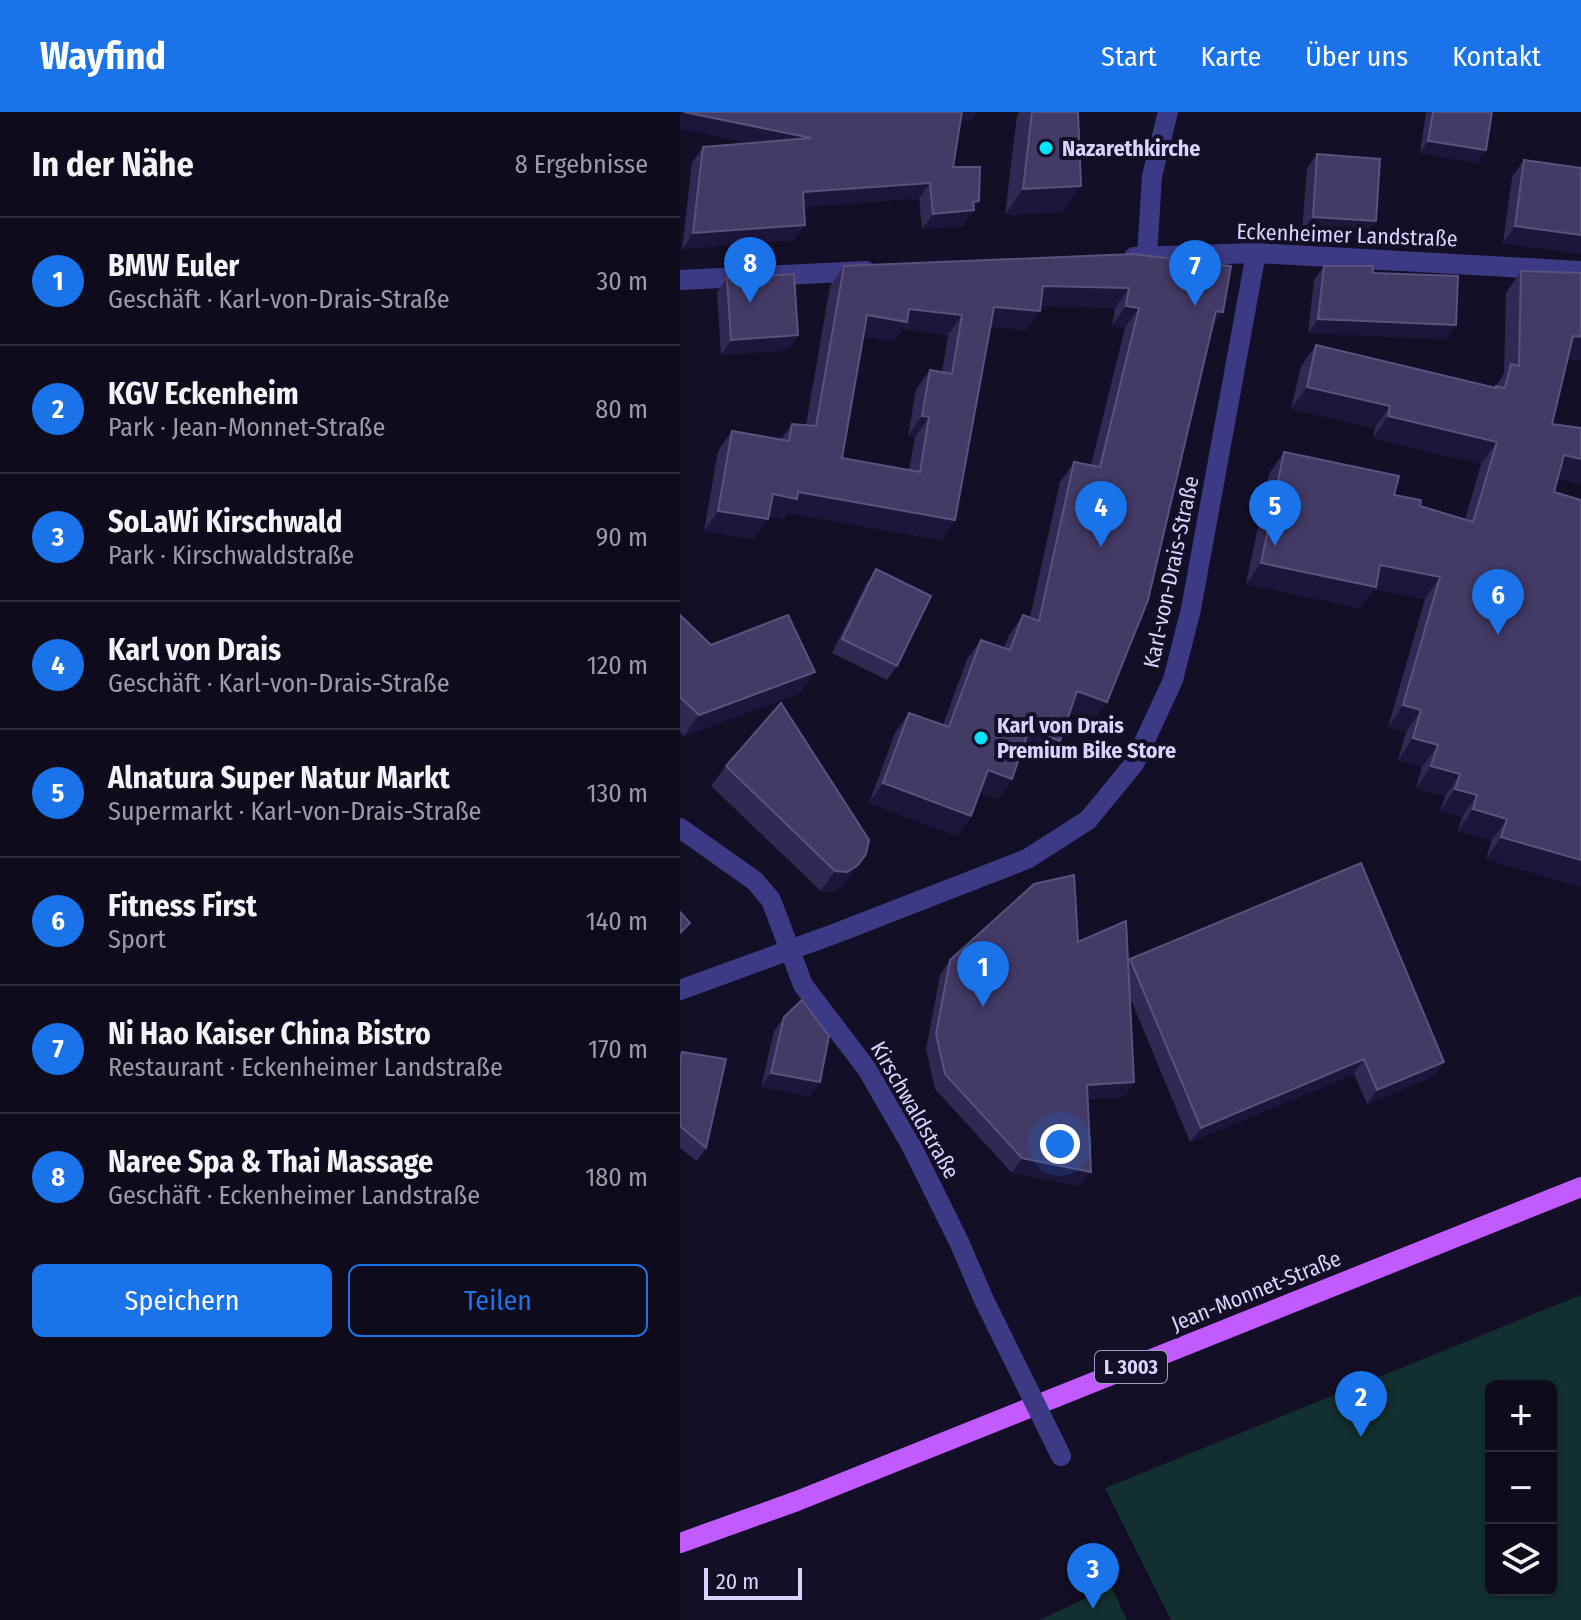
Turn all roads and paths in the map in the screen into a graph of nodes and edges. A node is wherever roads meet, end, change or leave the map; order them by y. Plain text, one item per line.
1 (1168, 112) edge
2 (1256, 253) junction
3 (1147, 257) junction
4 (1116, 258) edge
5 (882, 270) edge
6 (1581, 271) edge
7 (680, 280) edge
8 (680, 828) edge
9 (789, 950) junction
10 (680, 990) edge
11 (1581, 1187) edge
12 (1061, 1456) dead end
13 (680, 1543) edge

1 - 3 street
2 - 3 street, Eckenheimer Landstraße
2 - 6 street, Eckenheimer Landstraße
2 - 9 street, Karl-von-Drais-Straße
3 - 4 street, Eckenheimer Landstraße
5 - 7 street
8 - 9 street, Kirschwaldstraße
9 - 10 street, Karl-von-Drais-Straße
9 - 12 street, Kirschwaldstraße, bridge
11 - 13 main road, Jean-Monnet-Straße / L 3003

